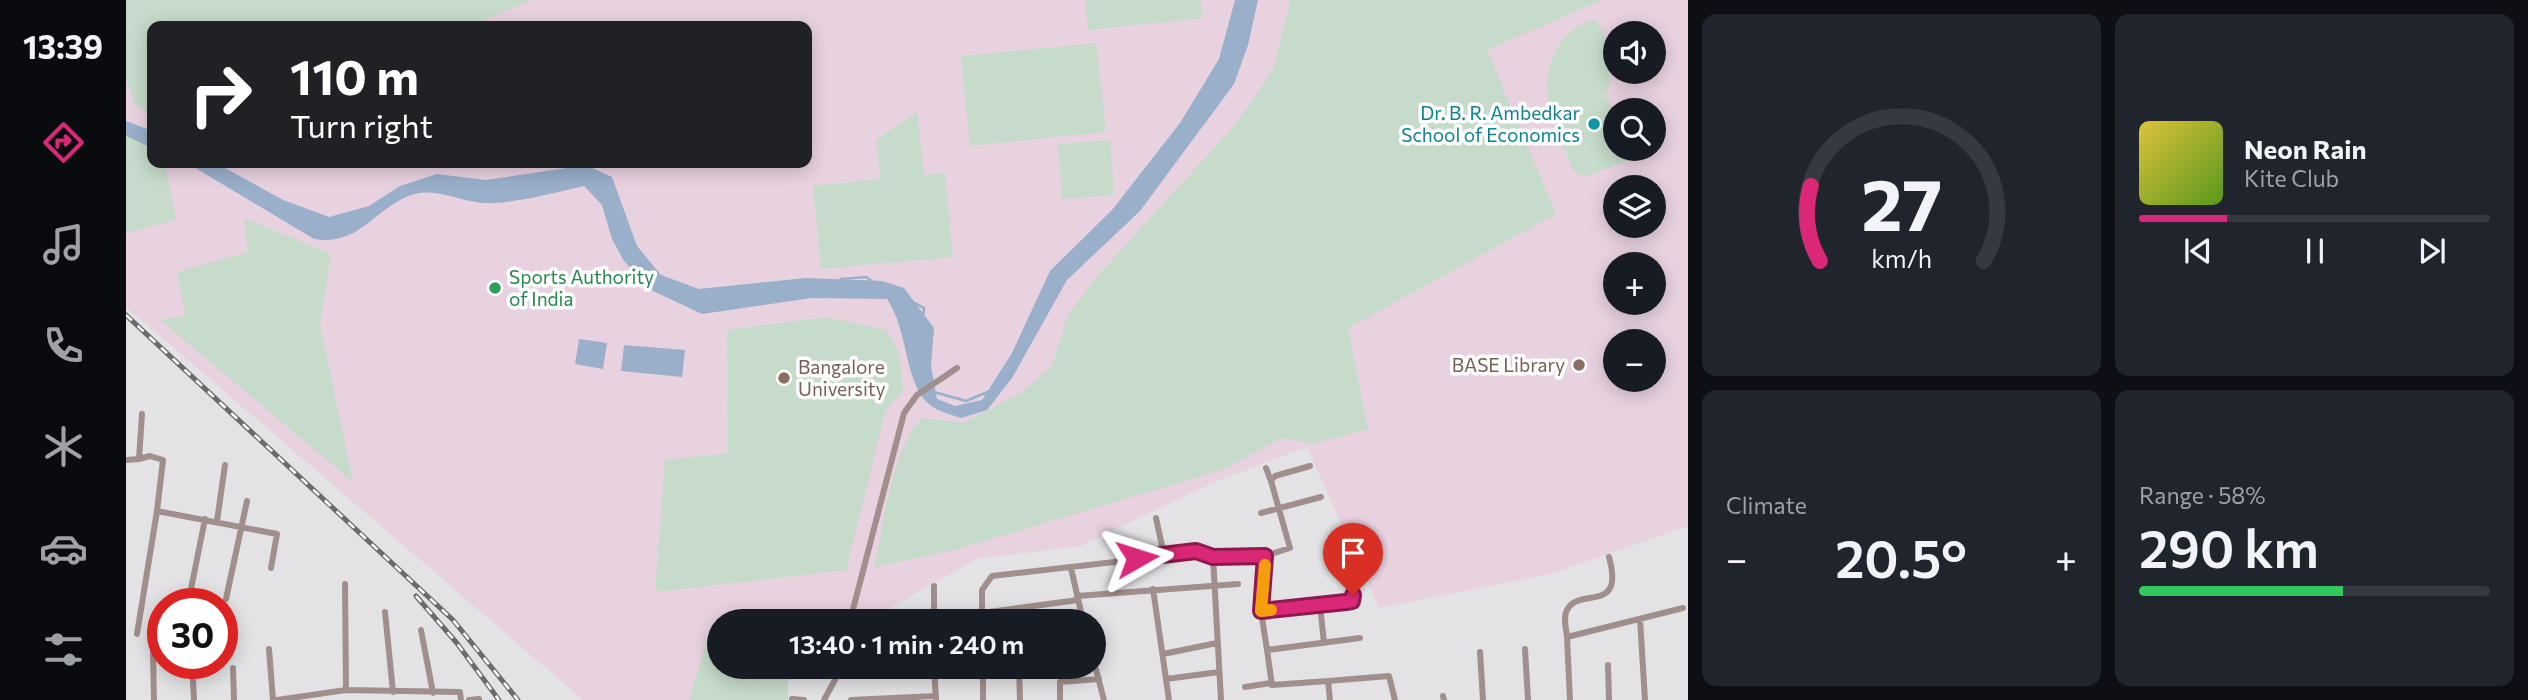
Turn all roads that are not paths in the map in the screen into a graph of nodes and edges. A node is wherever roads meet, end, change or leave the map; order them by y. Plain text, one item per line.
1 (957, 368) dead end
2 (142, 414) dead end
3 (139, 459) junction
4 (126, 460) edge
5 (225, 465) dead end
6 (1310, 466) dead end
7 (1266, 468) dead end
8 (1271, 481) junction
9 (1321, 497) dead end
10 (247, 500) dead end
11 (1280, 508) junction
12 (157, 511) junction
13 (1261, 513) dead end
14 (1156, 518) dead end
15 (205, 519) junction
16 (217, 521) junction
17 (241, 527) junction
18 (1164, 555) junction
19 (1265, 556) junction
20 (1213, 557) junction
21 (1609, 557) dead end
22 (271, 568) dead end
23 (1071, 568) junction
24 (1346, 570) dead end
25 (345, 584) dead end
26 (1238, 584) dead end
27 (934, 586) dead end
28 (1213, 586) junction
29 (191, 588) edge
30 (228, 588) edge
31 (1153, 589) junction
32 (1078, 598) junction
33 (1320, 605) junction
34 (1683, 608) dead end
35 (853, 609) edge
36 (933, 609) edge
37 (982, 609) edge
38 (1022, 609) edge
39 (1080, 609) edge
40 (1261, 611) junction
41 (385, 612) dead end
42 (1640, 618) junction
43 (421, 630) dead end
44 (137, 634) dead end
45 (1567, 637) junction
46 (1360, 638) dead end
47 (1217, 643) junction
48 (1324, 643) junction
49 (269, 649) dead end
50 (1525, 649) dead end
51 (1267, 650) junction
52 (1480, 652) dead end
53 (1163, 654) junction
54 (1608, 666) dead end
55 (1219, 672) junction
56 (154, 679) edge
57 (193, 679) edge
58 (233, 679) edge
59 (835, 679) edge
60 (935, 679) edge
61 (983, 679) edge
62 (1020, 679) edge
63 (1166, 679) junction
64 (1099, 680) joint
65 (1328, 681) junction
66 (1270, 683) junction
67 (1245, 687) dead end
68 (346, 690) junction
69 (373, 691) junction
70 (393, 692) junction
71 (433, 693) junction
72 (332, 696) edge
73 (419, 696) edge
74 (316, 697) edge
75 (936, 698) edge
76 (480, 699) edge
77 (792, 699) edge
78 (154, 700) edge
79 (194, 700) edge
80 (234, 700) edge
81 (275, 700) edge
82 (373, 700) edge
83 (461, 700) edge
84 (469, 700) edge
85 (804, 700) edge
86 (824, 700) edge
87 (851, 700) edge
88 (983, 700) edge
89 (1020, 700) edge
90 (1060, 700) edge
91 (1104, 700) edge
92 (1169, 700) edge
93 (1221, 700) edge
94 (1330, 700) edge
95 (1395, 700) edge
96 (1483, 700) edge
97 (1528, 700) edge
98 (1570, 700) edge
99 (1609, 700) edge
100 (1646, 700) edge

1 - 35 street
2 - 3 street
3 - 4 street
3 - 12 street
5 - 16 street
6 - 8 street
7 - 8 street
8 - 11 street
9 - 11 street
10 - 17 street
11 - 13 street
11 - 19 street
12 - 15 street
12 - 44 street
14 - 18 street
15 - 16 street
15 - 29 street
16 - 17 street
17 - 22 street
17 - 30 street
18 - 20 street
18 - 23 street
19 - 20 street
19 - 40 street
20 - 28 street
21 - 45 street
23 - 32 street
23 - 37 street
24 - 33 street
25 - 68 street
26 - 28 street
27 - 36 street
28 - 31 street
28 - 47 street
31 - 32 street
31 - 53 street
32 - 38 street
32 - 39 street
33 - 40 street
33 - 48 street
34 - 42 street
40 - 51 street
41 - 70 street
42 - 45 street
42 - 100 street
43 - 71 street
45 - 98 street
46 - 48 street
47 - 53 street
47 - 55 street
48 - 51 street
49 - 81 street
50 - 97 street
51 - 66 street
52 - 96 street
53 - 63 street
54 - 99 street
55 - 63 street
55 - 93 street
56 - 78 street
57 - 79 street
58 - 80 street
59 - 86 street
60 - 75 street
61 - 88 street
62 - 89 street
63 - 92 street
64 - 90 street
64 - 91 street
65 - 66 street
65 - 94 street
65 - 95 street
66 - 67 street
68 - 69 street
68 - 72 street
69 - 70 street
69 - 82 street
70 - 73 street
71 - 73 street
71 - 83 street
72 - 74 street
74 - 81 street
75 - 87 street
76 - 84 street
77 - 85 street

